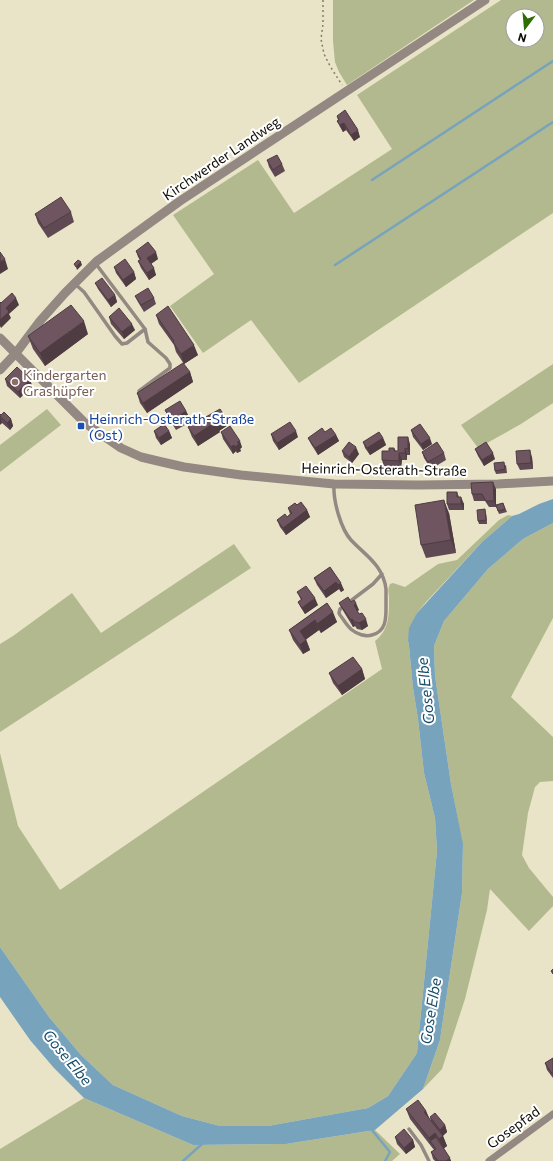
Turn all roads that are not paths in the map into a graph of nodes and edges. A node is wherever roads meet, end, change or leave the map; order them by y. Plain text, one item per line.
1 (485, 0) edge
2 (96, 263) junction
3 (75, 283) junction
4 (145, 329) junction
5 (0, 338) edge
6 (16, 353) junction
7 (0, 370) edge
8 (139, 391) edge
9 (553, 481) edge
10 (334, 484) junction
11 (382, 574) junction
12 (553, 1114) edge
13 (409, 1129) dead end
14 (429, 1161) edge
15 (489, 1161) edge

1 - 2 street, Kirchwerder Landweg
2 - 3 street, Kirchwerder Landweg
2 - 4 lane
3 - 4 lane
3 - 6 street, Kirchwerder Landweg
4 - 8 lane
5 - 6 street, Heinrich-Osterath-Straße
6 - 7 street, Kirchwerder Landweg
6 - 10 street, Heinrich-Osterath-Straße
9 - 10 street, Heinrich-Osterath-Straße
10 - 11 lane
11 - 11 lane
12 - 15 street, Gosepfad
13 - 14 lane

